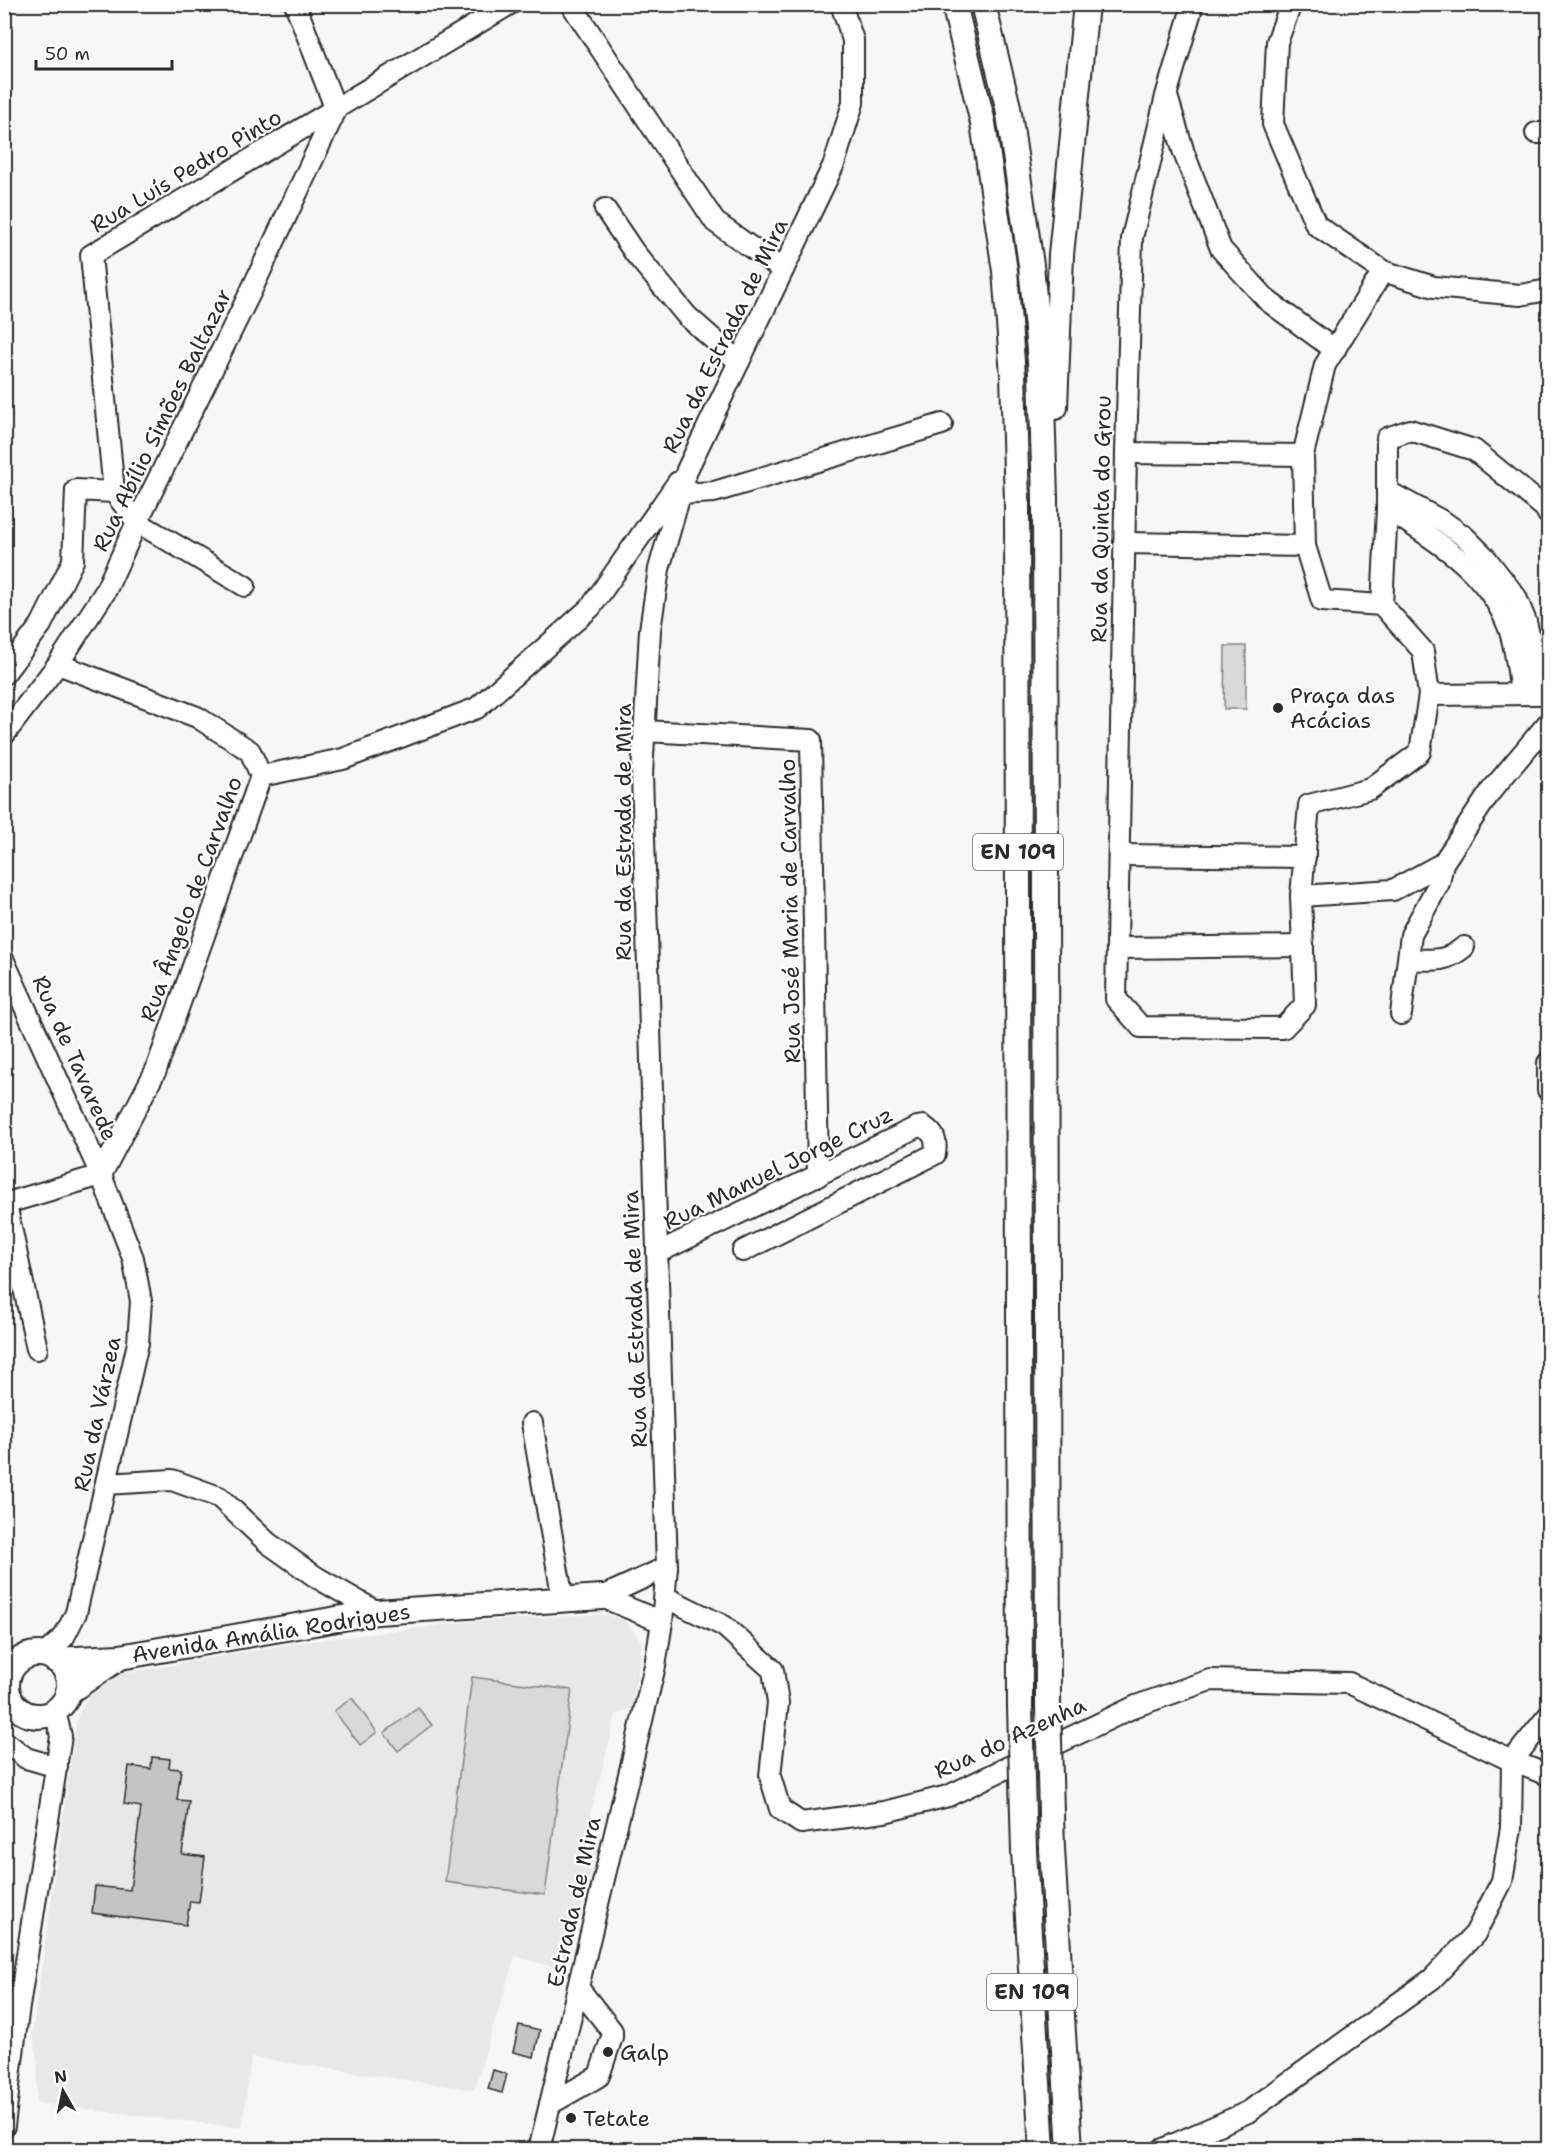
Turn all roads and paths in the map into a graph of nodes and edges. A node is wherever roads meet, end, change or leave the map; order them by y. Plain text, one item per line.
1 (295, 4) edge
2 (510, 4) edge
3 (571, 4) edge
4 (841, 4) edge
5 (954, 4) edge
6 (983, 4) edge
7 (1086, 4) edge
8 (1193, 4) edge
9 (1291, 4) edge
10 (1166, 96) junction
11 (336, 110) junction
12 (605, 209) dead end
13 (783, 270) junction
14 (1383, 271) junction
15 (1548, 290) edge
16 (1335, 350) junction
17 (739, 362) junction
18 (942, 424) dead end
19 (1126, 453) junction
20 (1303, 455) junction
21 (687, 470) junction
22 (114, 492) junction
23 (680, 494) junction
24 (1045, 498) junction
25 (1387, 500) junction
26 (1548, 514) edge
27 (137, 522) junction
28 (1124, 543) junction
29 (1305, 546) junction
30 (245, 586) dead end
31 (1382, 605) junction
32 (58, 664) junction
33 (4, 674) edge
34 (1536, 694) edge
35 (1429, 695) junction
36 (1548, 723) edge
37 (644, 731) junction
38 (4, 735) edge
39 (261, 776) junction
40 (1119, 855) junction
41 (1305, 857) junction
42 (1443, 863) junction
43 (1301, 896) junction
44 (1303, 946) junction
45 (1464, 947) dead end
46 (1117, 948) junction
47 (1409, 959) junction
48 (4, 962) edge
49 (1401, 1014) dead end
50 (1548, 1063) edge
51 (1548, 1090) edge
52 (102, 1175) junction
53 (818, 1176) junction
54 (5, 1204) edge
55 (743, 1251) dead end
56 (657, 1253) junction
57 (37, 1349) dead end
58 (532, 1423) dead end
59 (106, 1484) junction
60 (667, 1567) junction
61 (602, 1597) junction
62 (665, 1597) junction
63 (563, 1600) junction
64 (377, 1612) junction
65 (662, 1622) junction
66 (120, 1657) junction
67 (31, 1659) edge
68 (655, 1666) joint
69 (8, 1701) edge
70 (62, 1701) junction
71 (1548, 1716) edge
72 (4, 1741) edge
73 (1512, 1761) junction
74 (57, 1767) junction
75 (1548, 1775) edge
76 (579, 1989) junction
77 (11, 2020) edge
78 (550, 2104) junction
79 (4, 2126) edge
80 (1070, 2141) edge
81 (1041, 2142) edge
82 (539, 2150) edge
83 (1161, 2150) edge

1 - 11 street
2 - 11 street, Rua Luís Pedro Pinto
3 - 13 street
4 - 13 street, Rua da Estrada de Mira
5 - 81 main road, EN 109, bridge
6 - 24 main road, EN 109
7 - 24 main road
8 - 10 street, Rua da Quinta do Grou
9 - 14 street
10 - 16 street
10 - 19 street, Rua da Quinta do Grou
11 - 22 street, Rua Luís Pedro Pinto
11 - 27 street, Rua Abílio Simões Baltazar
12 - 17 street
13 - 17 street, Rua da Estrada de Mira
14 - 15 street
14 - 16 street
16 - 20 street
17 - 21 street, Rua da Estrada de Mira
18 - 23 street
19 - 20 street
19 - 28 street, Rua da Quinta do Grou
20 - 29 street
21 - 23 street, Rua da Estrada de Mira
21 - 39 street, Rua Ângelo de Carvalho
22 - 27 street
22 - 33 street
23 - 37 street, Rua da Estrada de Mira
24 - 80 main road, EN 109, bridge
25 - 26 street
25 - 31 street
25 - 34 street
27 - 30 street
27 - 32 street, Rua Abílio Simões Baltazar
28 - 29 street
28 - 40 street, Rua da Quinta do Grou
29 - 31 street
31 - 35 street
32 - 38 street, Rua Abílio Simões Baltazar
32 - 39 street
34 - 35 street
35 - 41 street, Rua da Quinta do Grou
36 - 42 street
37 - 53 street, Rua José Maria de Carvalho
37 - 56 street, Rua da Estrada de Mira
39 - 52 street, Rua Ângelo de Carvalho
40 - 41 street
40 - 46 street, Rua da Quinta do Grou
41 - 43 street, Rua da Quinta do Grou
42 - 43 street
42 - 47 street
43 - 44 street, Rua da Quinta do Grou
44 - 46 street
44 - 46 street, Rua da Quinta do Grou
45 - 47 street
47 - 49 street
48 - 52 street, Rua de Tavarede
50 - 51 street
52 - 54 street
52 - 59 street, Rua da Várzea
53 - 55 street, Rua Manuel Jorge Cruz
53 - 56 street, Rua Manuel Jorge Cruz
54 - 57 street
56 - 60 street, Rua da Estrada de Mira
58 - 63 street
59 - 64 street
59 - 67 street, Rua da Várzea
60 - 61 street, Avenida Amália Rodrigues
60 - 62 street, Rua da Estrada de Mira
61 - 63 main road, Avenida Amália Rodrigues
61 - 65 street, Avenida Amália Rodrigues
62 - 65 street, Rua da Estrada de Mira
62 - 73 street, Rua do Azenha
63 - 64 main road, Avenida Amália Rodrigues
64 - 66 main road, Avenida Amália Rodrigues
65 - 68 street, Rua da Estrada de Mira
66 - 67 main road, Avenida Amália Rodrigues
66 - 70 main road, Avenida Amália Rodrigues
67 - 69 main road
67 - 70 main road
68 - 76 street, Estrada de Mira
69 - 70 main road
70 - 74 street
71 - 73 street
72 - 74 street
73 - 75 street, Rua do Azenha
73 - 83 street
74 - 77 street
76 - 78 street, Estrada de Mira
76 - 78 street
77 - 79 street
78 - 82 street, Estrada de Mira

